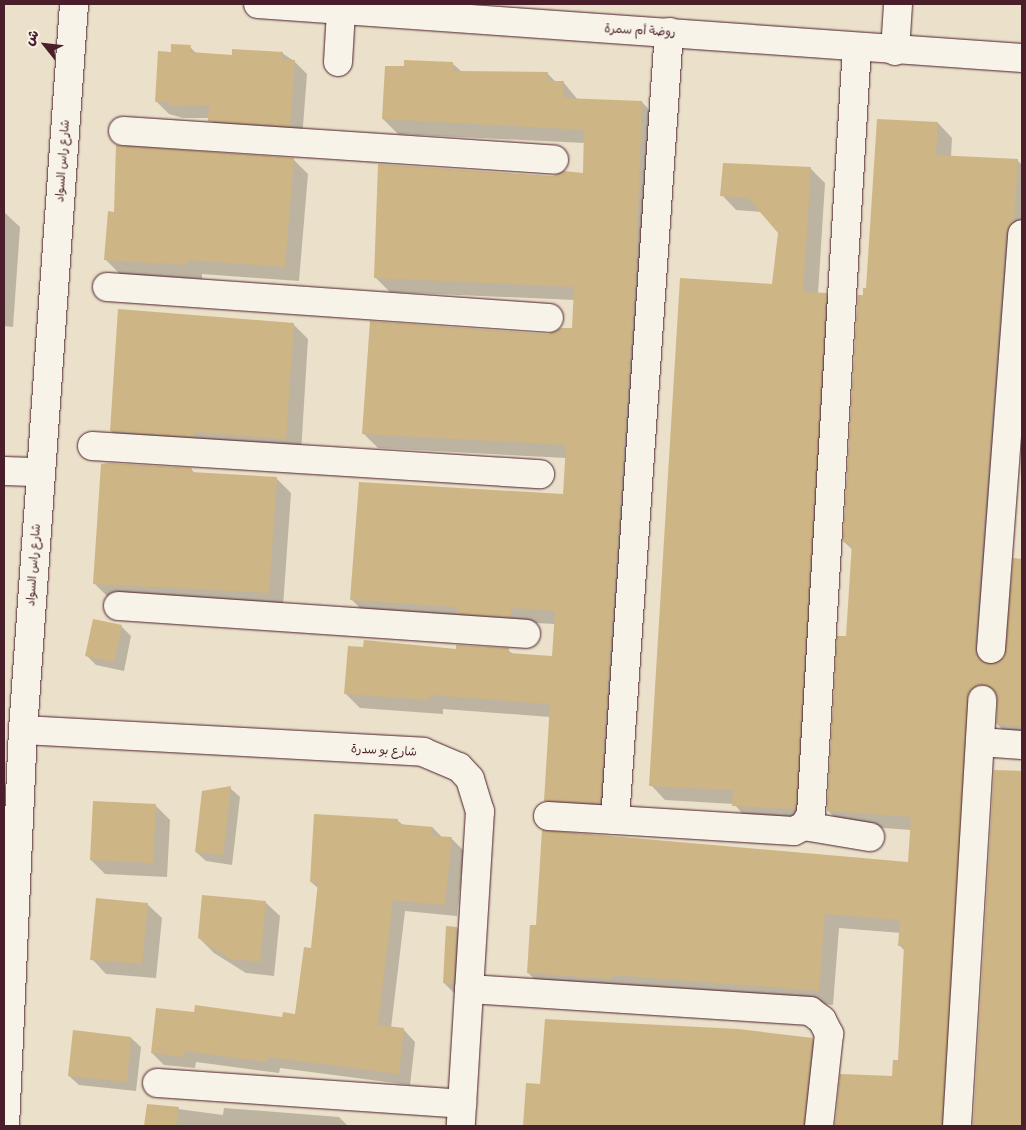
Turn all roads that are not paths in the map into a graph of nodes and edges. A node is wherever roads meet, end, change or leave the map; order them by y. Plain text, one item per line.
1 (74, 4) edge
2 (258, 4) edge
3 (898, 4) edge
4 (407, 10) edge
5 (341, 11) junction
6 (559, 15) edge
7 (669, 32) junction
8 (857, 47) junction
9 (895, 51) junction
10 (1022, 58) edge
11 (338, 62) dead end
12 (122, 131) dead end
13 (554, 160) dead end
14 (1022, 234) edge
15 (107, 287) dead end
16 (549, 318) dead end
17 (1017, 367) edge
18 (92, 446) dead end
19 (4, 471) edge
20 (40, 472) junction
21 (540, 474) dead end
22 (1011, 534) edge
23 (118, 606) dead end
24 (526, 634) dead end
25 (991, 649) dead end
26 (982, 700) dead end
27 (23, 730) junction
28 (980, 742) junction
29 (1022, 745) edge
30 (548, 816) dead end
31 (615, 820) junction
32 (804, 826) junction
33 (870, 837) dead end
34 (469, 990) junction
35 (6, 1039) edge
36 (157, 1083) dead end
37 (461, 1115) edge
38 (5, 1126) edge
39 (819, 1126) edge
40 (957, 1126) edge

1 - 20 street, شارع راس السواد
2 - 5 street, روضة أم سمرة
3 - 9 street
4 - 5 street, روضة أم سمرة
4 - 6 street, روضة أم سمرة
5 - 11 street
6 - 7 street, روضة أم سمرة
7 - 8 street, روضة أم سمرة
7 - 31 street
8 - 9 street, روضة أم سمرة
8 - 32 street
9 - 10 street, روضة أم سمرة
12 - 13 street
14 - 17 street
15 - 16 street
17 - 22 street
18 - 21 street
19 - 20 street
20 - 27 street, شارع راس السواد
22 - 25 street
23 - 24 street
26 - 28 street
27 - 34 street, شارع بو سدرة
27 - 35 street, شارع راس السواد
28 - 29 street
28 - 40 street
30 - 31 street
31 - 32 street
32 - 33 street
34 - 37 street, شارع بو سدرة
34 - 39 street
35 - 38 street, شارع راس السواد
36 - 37 street, شارع بو سدرة

